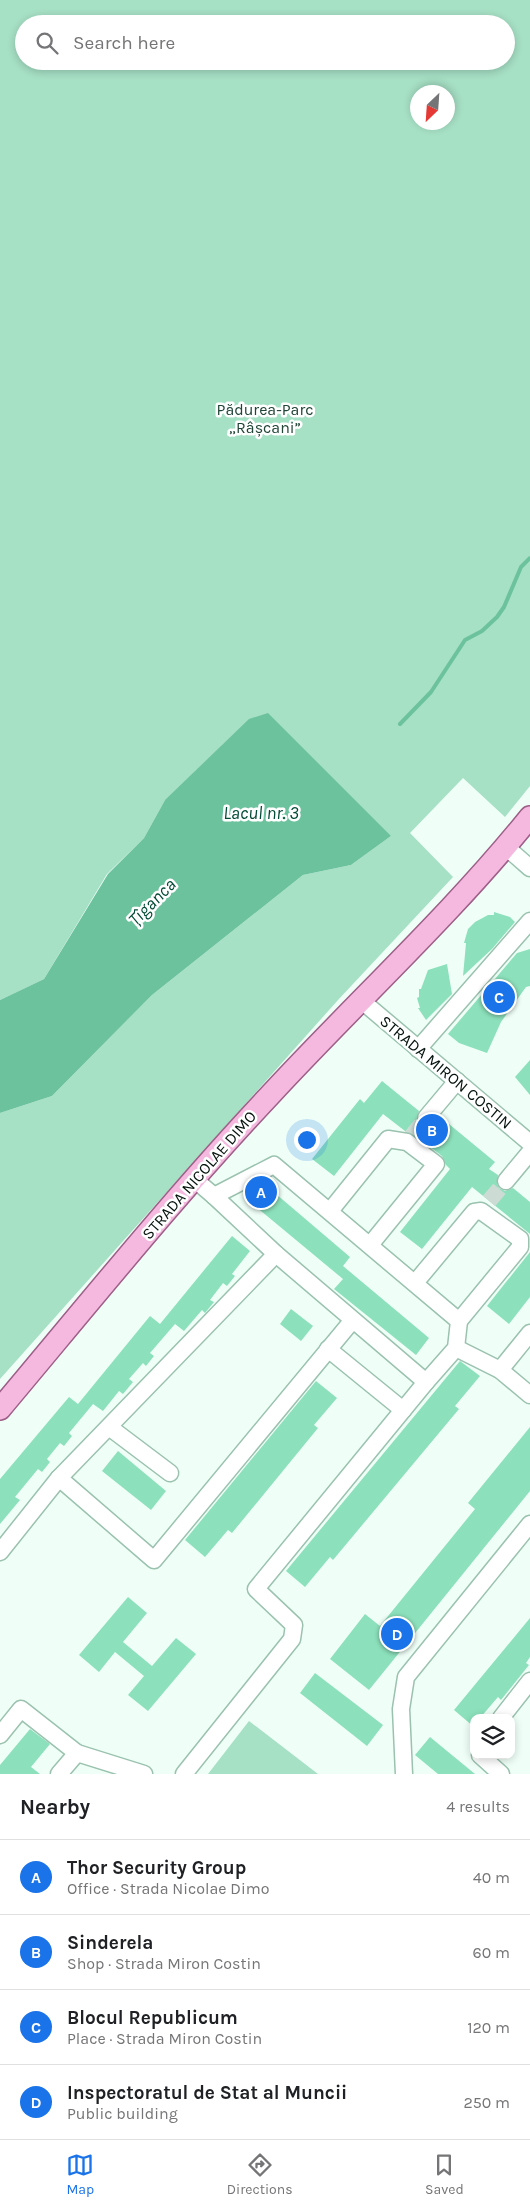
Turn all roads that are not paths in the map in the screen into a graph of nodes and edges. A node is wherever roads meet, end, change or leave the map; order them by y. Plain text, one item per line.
1 (530, 817) edge
2 (506, 847) junction
3 (530, 868) edge
4 (530, 921) edge
5 (362, 1001) junction
6 (418, 1049) junction
7 (456, 1081) junction
8 (426, 1118) tunnel mouth
9 (530, 1143) edge
10 (530, 1152) edge
11 (192, 1178) junction
12 (506, 1181) tunnel mouth
13 (214, 1196) junction
14 (330, 1211) junction
15 (370, 1245) junction
16 (276, 1254) junction
17 (415, 1283) junction
18 (352, 1321) junction
19 (459, 1321) junction
20 (530, 1334) edge
21 (328, 1348) junction
22 (456, 1348) junction
23 (500, 1370) junction
24 (426, 1382) junction
25 (530, 1395) edge
26 (0, 1409) edge
27 (403, 1410) junction
28 (109, 1427) junction
29 (170, 1473) dead end
30 (59, 1478) junction
31 (530, 1524) edge
32 (0, 1552) edge
33 (530, 1682) edge
34 (504, 1714) edge
35 (0, 1735) edge
36 (77, 1753) junction
37 (484, 1759) edge
38 (59, 1774) edge
39 (144, 1774) edge
40 (184, 1774) edge
41 (404, 1774) edge
42 (501, 1774) edge

1 - 2 main road, STRADA NICOLAE DIMO
2 - 3 street
2 - 5 main road, STRADA NICOLAE DIMO
4 - 6 street
5 - 6 street, STRADA MIRON COSTIN
5 - 11 main road, STRADA NICOLAE DIMO
6 - 7 street, STRADA MIRON COSTIN
7 - 8 street
7 - 9 street, STRADA MIRON COSTIN
10 - 12 street
11 - 13 street
11 - 26 main road, STRADA NICOLAE DIMO
13 - 14 street
13 - 16 street
14 - 15 street
14 - 15 street
15 - 17 street
16 - 18 street
16 - 28 street
17 - 19 street
17 - 19 street
18 - 21 street
18 - 24 street
19 - 22 street
20 - 23 street
21 - 27 street
21 - 30 street
22 - 23 street
22 - 24 street
23 - 25 street
24 - 27 street
27 - 40 street
28 - 29 street
28 - 30 street
30 - 32 street
31 - 41 street
33 - 34 street
35 - 36 street
36 - 38 street
36 - 39 street
37 - 42 street

